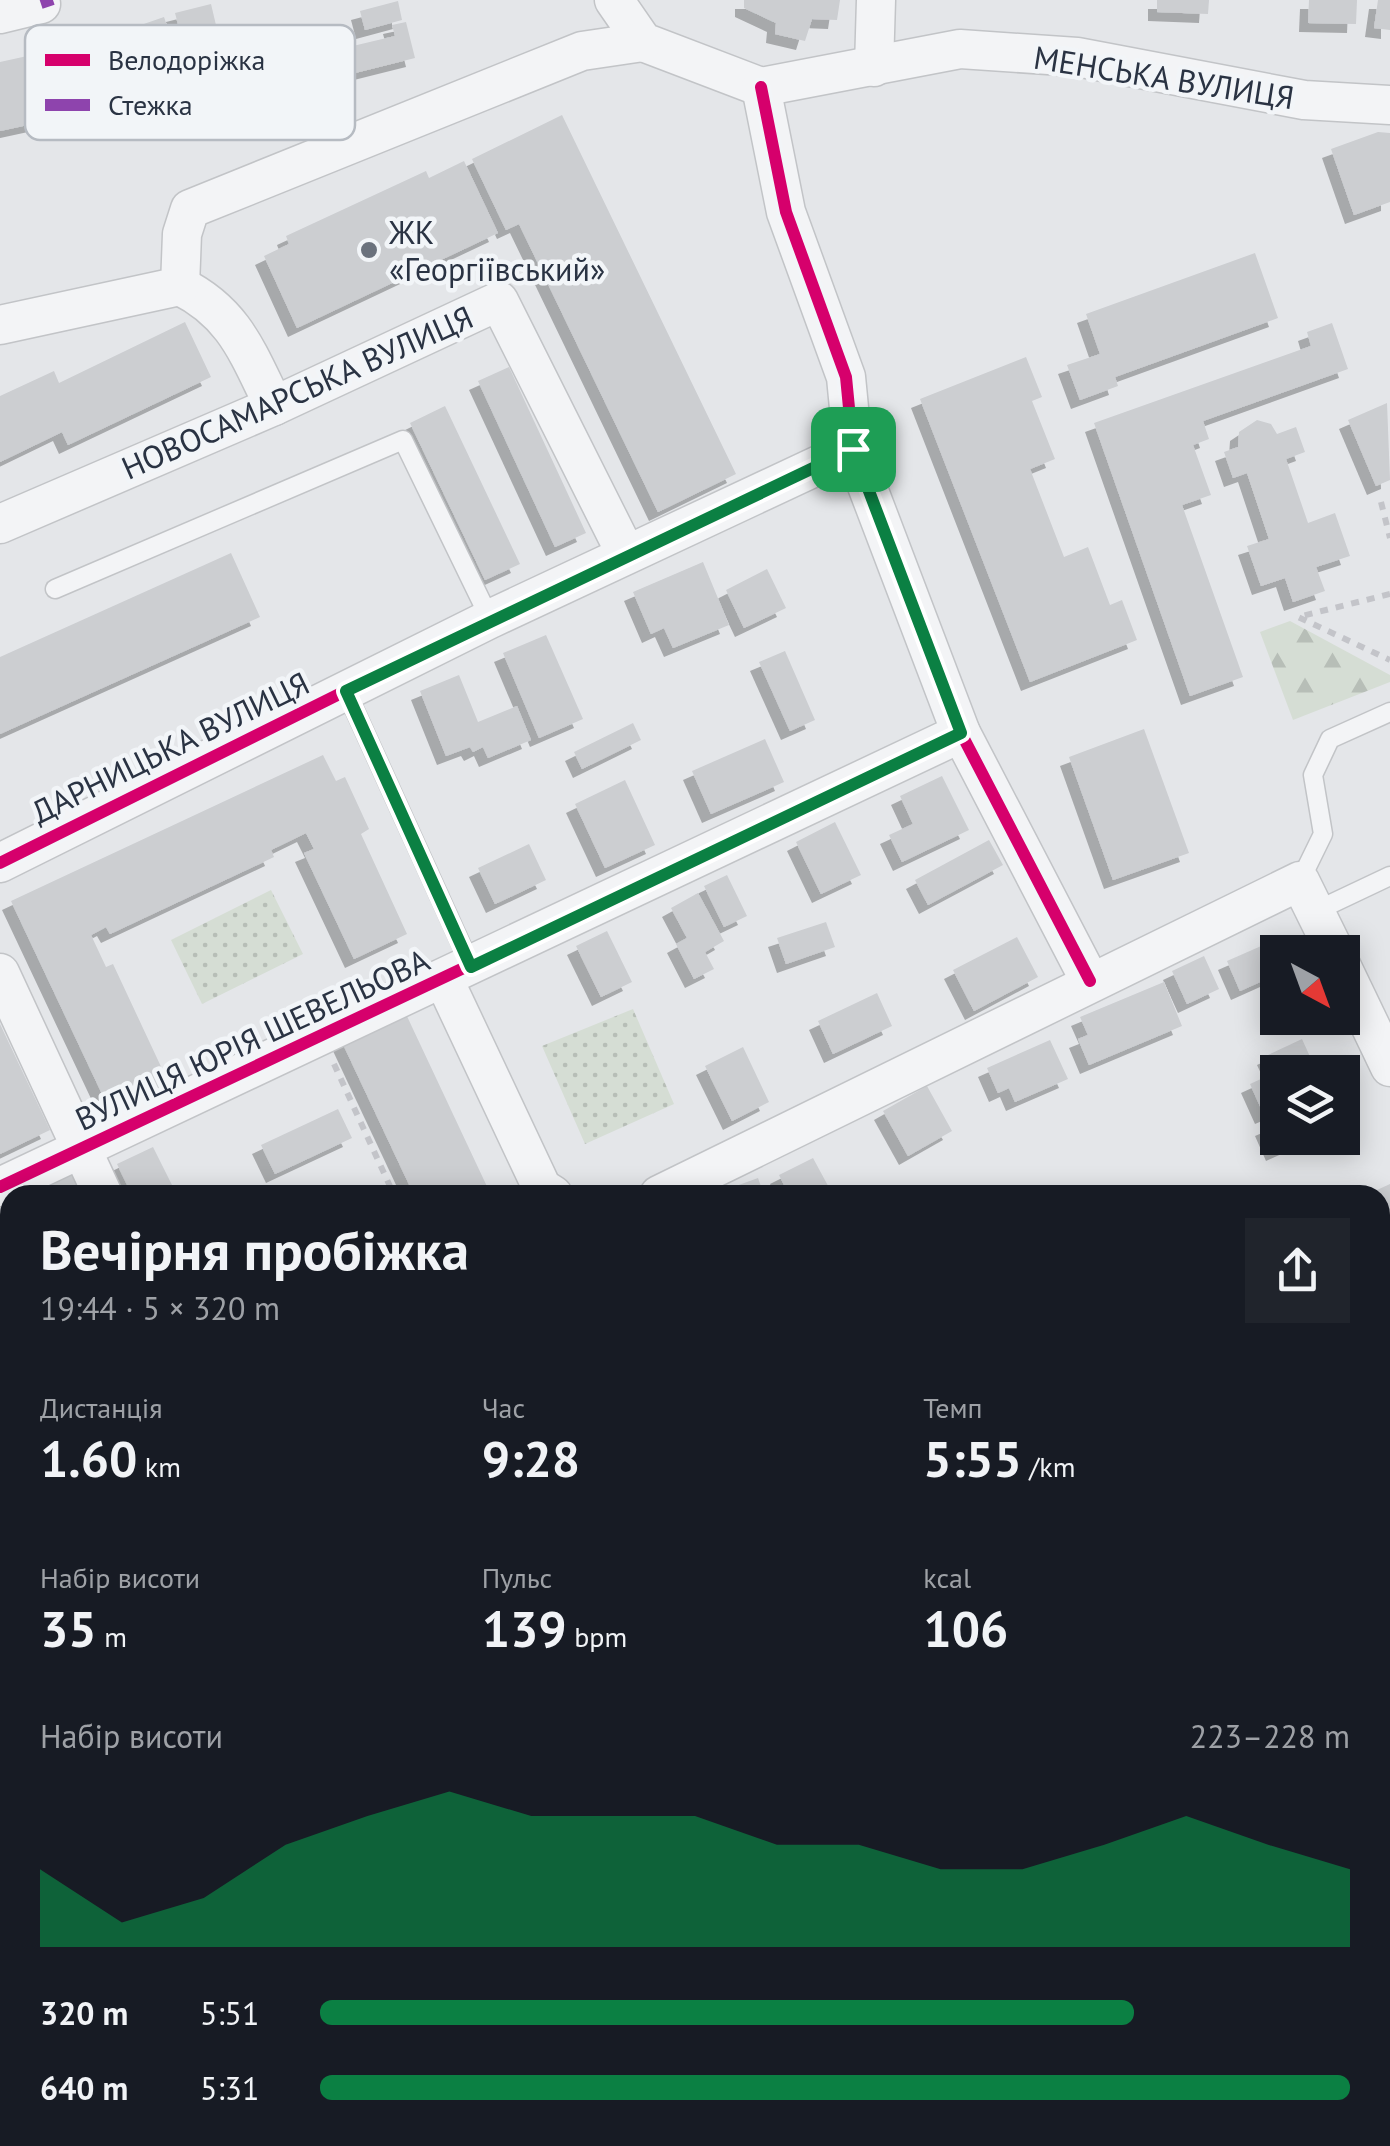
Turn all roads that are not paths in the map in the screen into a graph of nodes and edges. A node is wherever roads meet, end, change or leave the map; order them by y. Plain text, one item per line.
1 (614, 0) edge
2 (876, 0) edge
3 (41, 4) dead end
4 (0, 14) edge
5 (643, 42) junction
6 (874, 66) junction
7 (761, 87) junction
8 (1390, 105) edge
9 (180, 286) junction
10 (0, 326) edge
11 (274, 406) junction
12 (853, 449) junction
13 (0, 524) edge
14 (626, 554) junction
15 (55, 588) dead end
16 (490, 619) junction
17 (346, 691) junction
18 (1390, 712) edge
19 (961, 733) junction
20 (0, 863) edge
21 (1390, 876) edge
22 (1308, 896) junction
23 (1328, 935) edge
24 (0, 972) edge
25 (458, 973) junction
26 (1090, 981) junction
27 (1360, 1006) edge
28 (1390, 1068) edge
29 (81, 1148) junction
30 (4, 1185) edge
31 (98, 1185) edge
32 (541, 1185) edge
33 (680, 1185) edge

1 - 5 street
2 - 6 street
3 - 4 street
5 - 7 street
5 - 9 street
6 - 7 street, МЕНСЬКА ВУЛИЦЯ
6 - 8 street, МЕНСЬКА ВУЛИЦЯ
7 - 12 street
9 - 10 street
9 - 11 street
11 - 13 street, НОВОСАМАРСЬКА ВУЛИЦЯ
11 - 14 street, НОВОСАМАРСЬКА ВУЛИЦЯ
12 - 14 street, ДАРНИЦЬКА ВУЛИЦЯ
12 - 19 street
14 - 16 street, ДАРНИЦЬКА ВУЛИЦЯ
15 - 16 lane
16 - 17 street, ДАРНИЦЬКА ВУЛИЦЯ
17 - 20 street, ДАРНИЦЬКА ВУЛИЦЯ
17 - 25 lane
18 - 22 lane
19 - 25 street, ВУЛИЦЯ ЮРІЯ ШЕВЕЛЬОВА
19 - 26 street
21 - 22 lane
22 - 23 street
22 - 26 street
24 - 29 street
25 - 29 street, ВУЛИЦЯ ЮРІЯ ШЕВЕЛЬОВА
25 - 32 street
26 - 33 street
27 - 28 street
29 - 30 street, ВУЛИЦЯ ЮРІЯ ШЕВЕЛЬОВА
29 - 31 street

